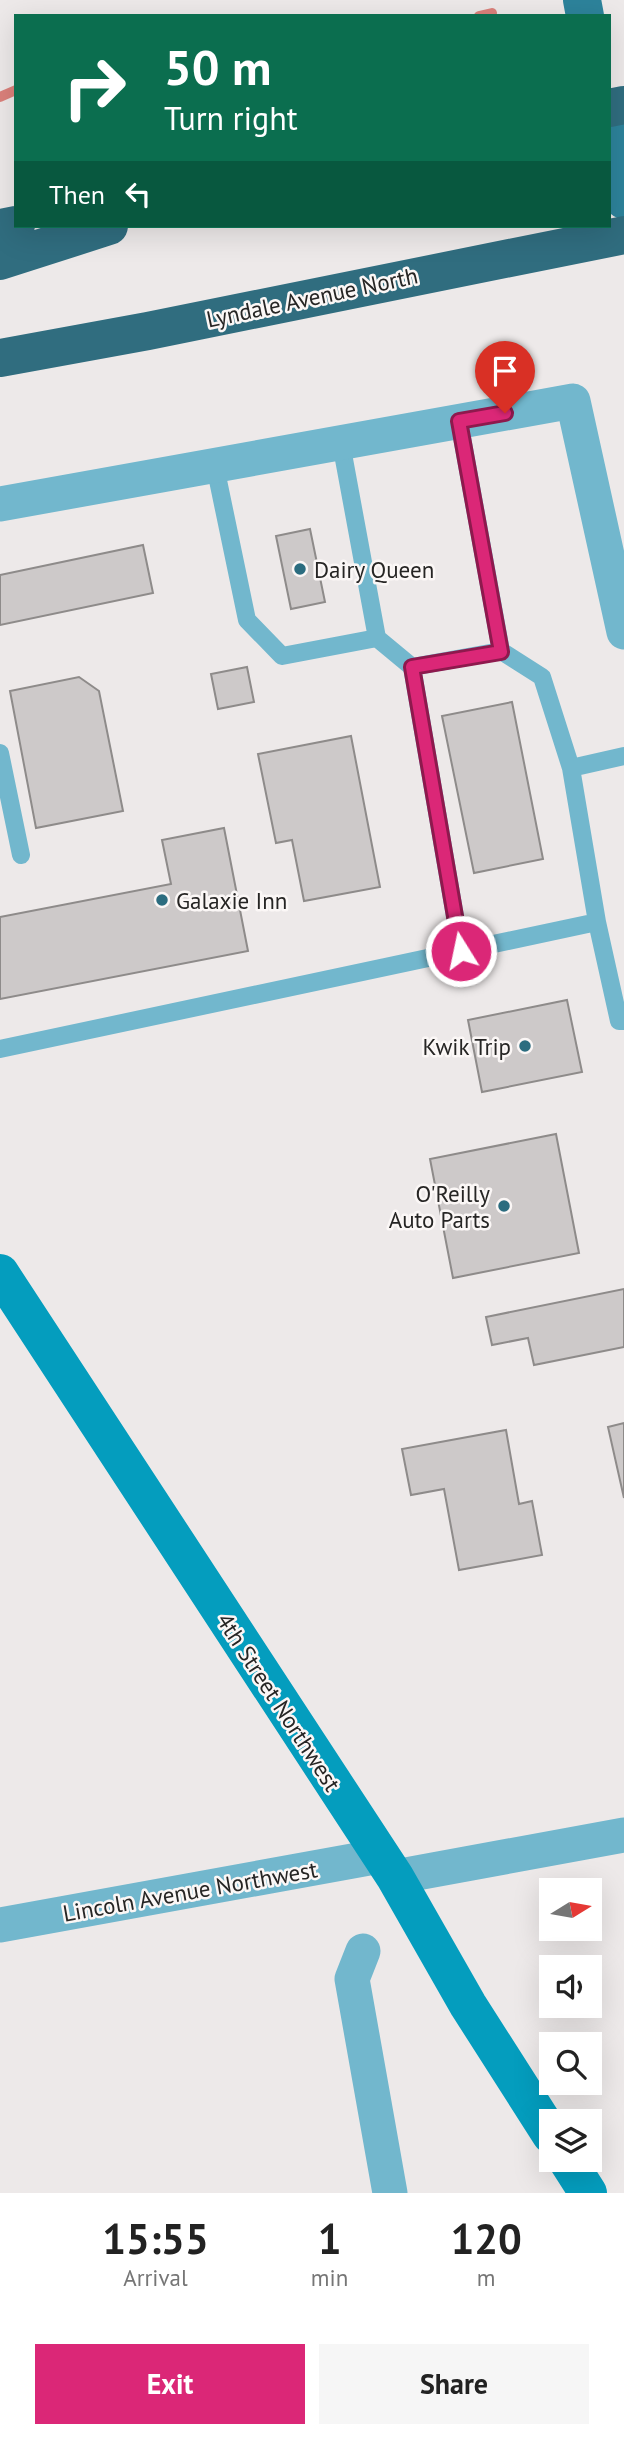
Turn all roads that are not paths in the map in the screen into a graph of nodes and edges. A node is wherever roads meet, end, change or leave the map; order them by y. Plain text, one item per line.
1 (611, 138) edge
2 (624, 200) edge
3 (103, 228) edge
4 (624, 235) edge
5 (0, 261) edge
6 (0, 358) edge
7 (459, 421) junction
8 (341, 443) junction
9 (215, 466) junction
10 (0, 504) edge
11 (624, 632) edge
12 (377, 638) junction
13 (501, 652) junction
14 (412, 667) junction
15 (0, 753) edge
16 (624, 756) edge
17 (571, 768) junction
18 (21, 855) dead end
19 (597, 922) junction
20 (461, 951) junction
21 (624, 1021) edge
22 (0, 1049) edge
23 (0, 1273) edge
24 (624, 1835) edge
25 (387, 1867) junction
26 (0, 1925) edge
27 (363, 1951) dead end
28 (539, 2116) edge
29 (575, 2172) edge
30 (390, 2193) edge
31 (588, 2193) edge

1 - 2 main road
3 - 5 highway
4 - 6 highway, Lyndale Avenue North
7 - 8 street
7 - 11 street
7 - 13 lane
8 - 9 street
8 - 12 lane
9 - 10 street
9 - 12 lane
12 - 14 lane
13 - 14 lane
13 - 17 lane
14 - 20 lane
15 - 18 lane
16 - 17 lane
17 - 19 lane
19 - 20 lane
19 - 21 lane
20 - 22 lane
23 - 25 street, 4th Street Northwest
24 - 25 street, Lincoln Avenue Northwest
25 - 26 street, Lincoln Avenue Northwest
25 - 28 street, 4th Street Northwest
27 - 30 street
29 - 31 street

